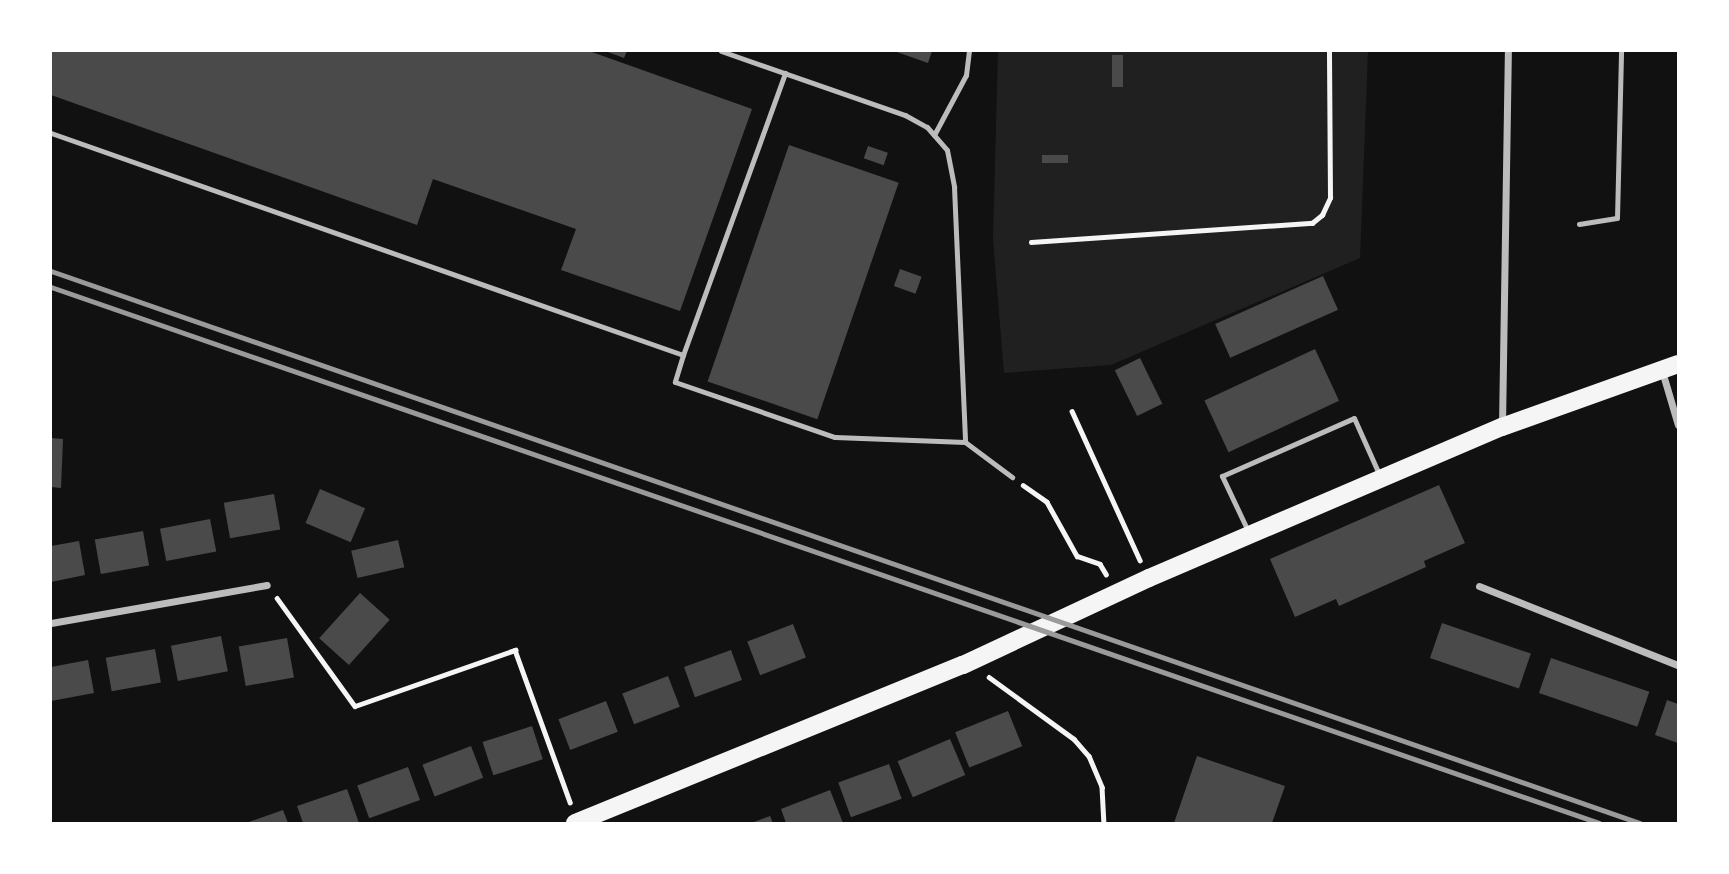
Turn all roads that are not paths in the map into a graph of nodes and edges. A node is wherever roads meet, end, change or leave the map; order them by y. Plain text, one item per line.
1 (721, 51) edge
2 (969, 51) edge
3 (1508, 51) edge
4 (1621, 51) edge
5 (785, 73) junction
6 (51, 133) edge
7 (934, 135) junction
8 (1578, 224) dead end
9 (683, 355) junction
10 (1670, 367) edge
11 (1678, 425) edge
12 (1502, 427) junction
13 (965, 442) junction
14 (1012, 477) road end
15 (1381, 479) junction
16 (1250, 535) junction
17 (267, 585) road end
18 (1479, 586) dead end
19 (51, 623) edge
20 (1678, 665) edge
21 (576, 823) edge

1 - 5 lane
2 - 7 lane
3 - 12 street
4 - 8 lane
5 - 7 lane
5 - 9 lane
6 - 9 lane
7 - 13 lane
9 - 13 lane
10 - 11 street
10 - 12 main road
12 - 15 main road
13 - 14 lane
15 - 16 main road
15 - 16 lane
16 - 21 main road
17 - 19 street
18 - 20 street

